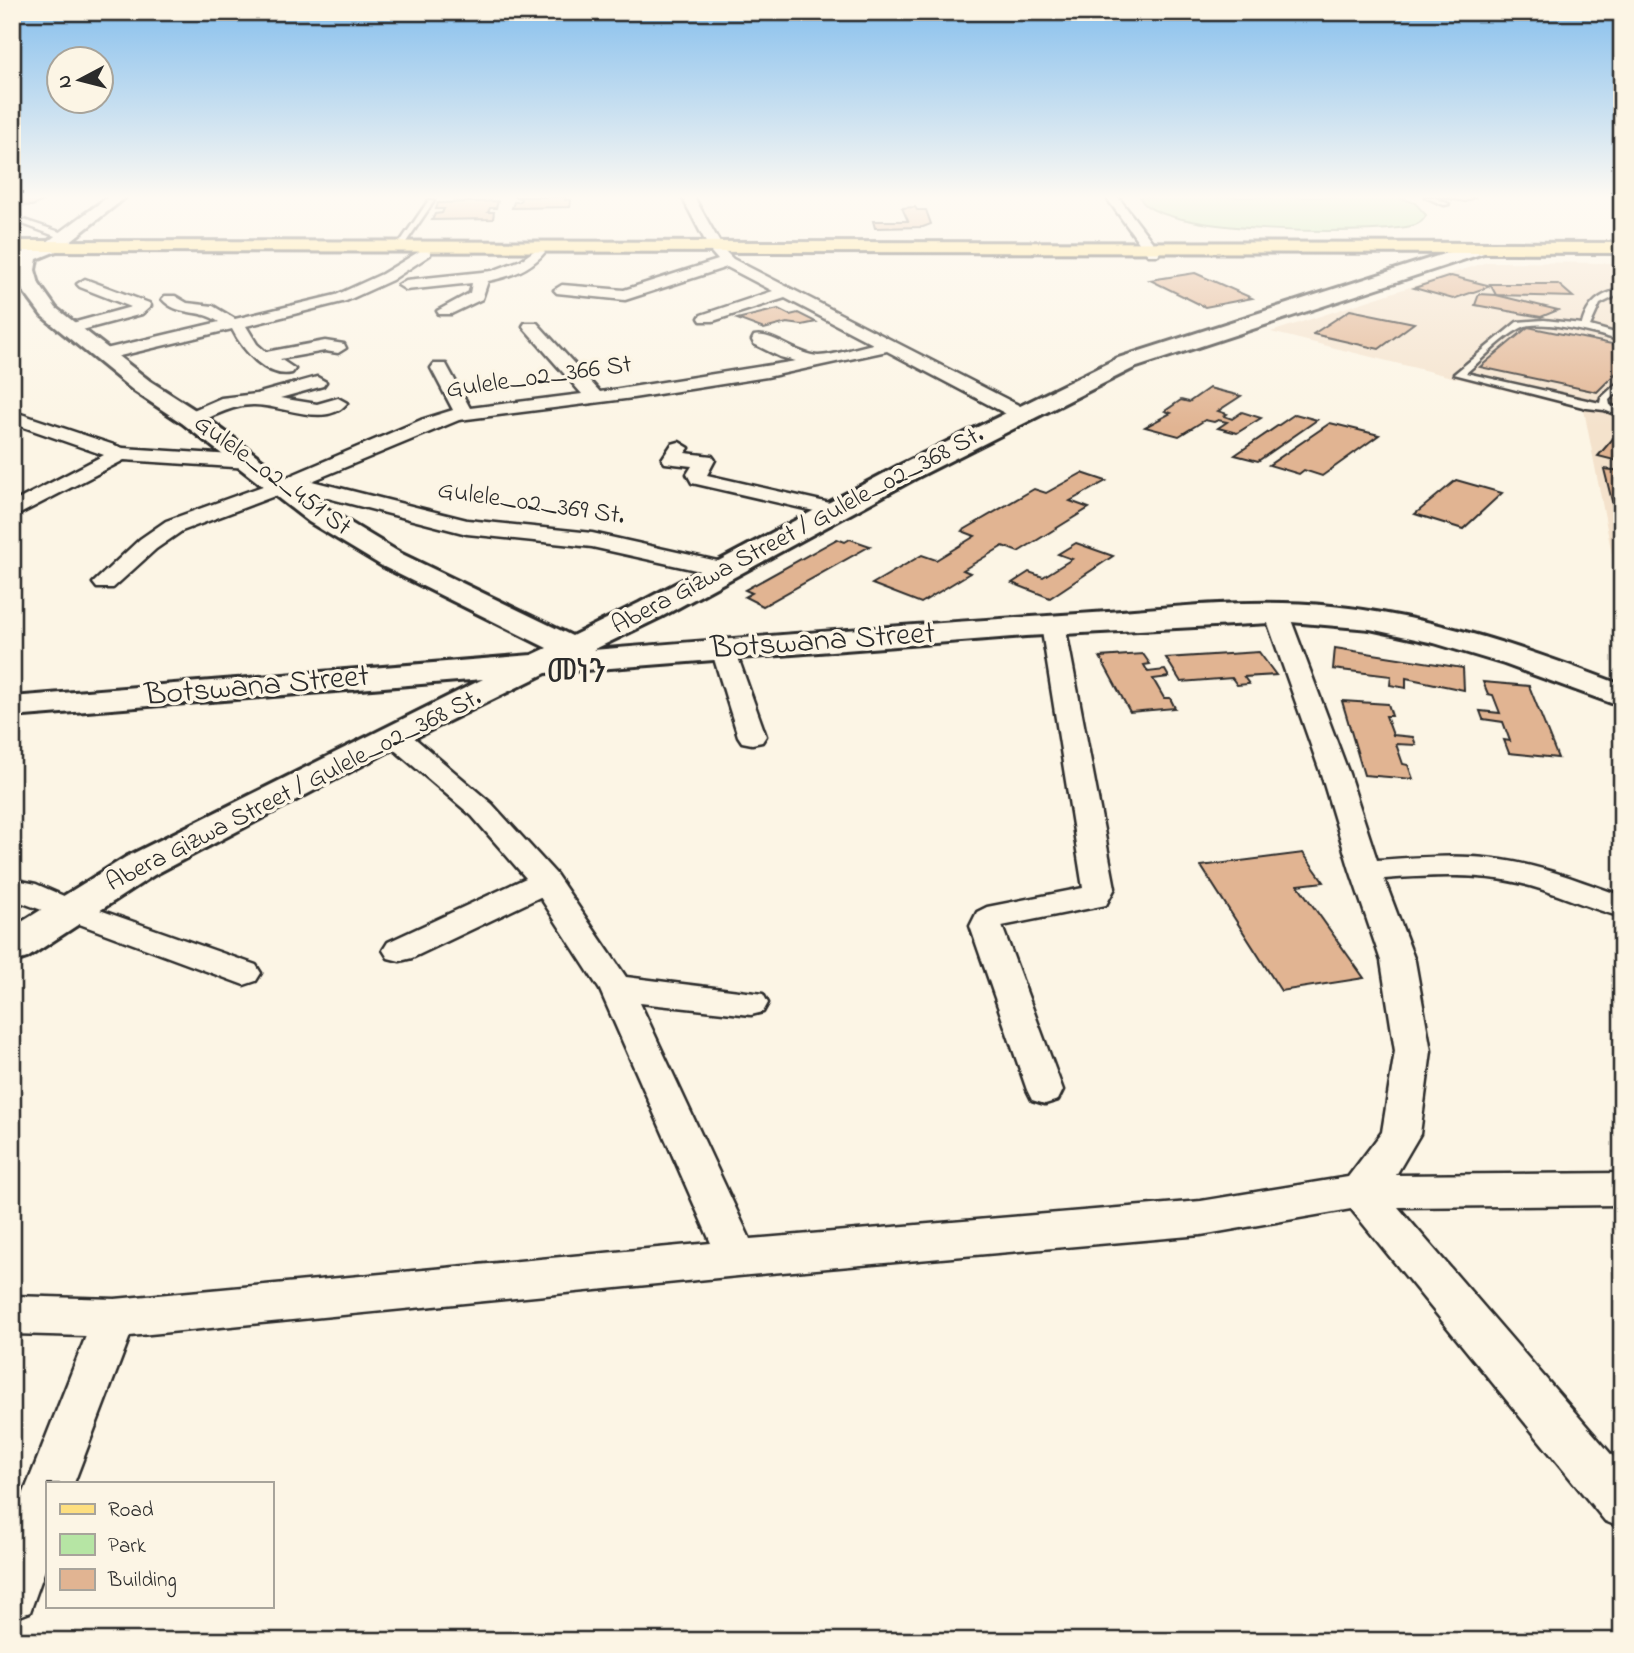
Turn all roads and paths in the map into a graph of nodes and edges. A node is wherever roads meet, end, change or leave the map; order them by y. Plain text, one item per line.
1 (26, 274) edge
2 (392, 274) edge
3 (497, 274) edge
4 (672, 274) edge
5 (754, 274) edge
6 (1399, 274) edge
7 (481, 279) junction
8 (85, 284) dead end
9 (406, 285) dead end
10 (562, 290) dead end
11 (1622, 290) edge
12 (784, 293) junction
13 (170, 299) dead end
14 (445, 311) dead end
15 (707, 318) dead end
16 (237, 324) junction
17 (531, 326) dead end
18 (1585, 327) junction
19 (71, 328) junction
20 (1622, 338) edge
21 (760, 340) dead end
22 (891, 345) junction
23 (338, 348) dead end
24 (103, 355) junction
25 (260, 358) junction
26 (818, 361) junction
27 (440, 368) dead end
28 (286, 369) dead end
29 (317, 382) dead end
30 (1622, 382) edge
31 (596, 397) junction
32 (256, 399) junction
33 (338, 403) dead end
34 (1606, 407) junction
35 (464, 414) junction
36 (1021, 414) junction
37 (1622, 414) edge
38 (12, 417) edge
39 (191, 418) junction
40 (679, 448) dead end
41 (121, 454) junction
42 (249, 462) junction
43 (287, 483) junction
44 (836, 510) junction
45 (12, 512) edge
46 (723, 569) junction
47 (105, 583) dead end
48 (1276, 612) junction
49 (1053, 625) junction
50 (723, 649) junction
51 (558, 657) junction
52 (1622, 697) edge
53 (12, 707) edge
54 (394, 736) junction
55 (752, 736) dead end
56 (1365, 870) junction
57 (545, 881) junction
58 (12, 889) edge
59 (1622, 907) edge
60 (69, 910) junction
61 (12, 948) edge
62 (400, 950) dead end
63 (243, 973) dead end
64 (616, 988) junction
65 (751, 1003) dead end
66 (1045, 1090) dead end
67 (1622, 1189) edge
68 (1360, 1191) junction
69 (738, 1258) junction
70 (12, 1315) edge
71 (115, 1318) junction
72 (50, 1482) edge
73 (46, 1495) edge
74 (1622, 1504) edge
75 (12, 1594) edge

1 - 19 main road, Gulele_02_451 St
2 - 16 street
3 - 7 street
4 - 10 street
5 - 12 street
6 - 36 main road, Abera Gizwa Street / Gulele_02_368 St.
7 - 9 street
7 - 14 street
8 - 19 street
11 - 18 lane
12 - 15 street
12 - 22 street
13 - 16 street
16 - 24 street
16 - 25 street
17 - 31 street
18 - 20 lane
18 - 34 lane
19 - 24 main road, Gulele_02_451 St
21 - 26 street
22 - 26 street, Gulele_02_366 St
22 - 36 street
23 - 25 street
24 - 39 main road, Gulele_02_451 St
25 - 28 street
26 - 31 street, Gulele_02_366 St
27 - 35 street
29 - 32 street
30 - 34 lane
31 - 35 street, Gulele_02_366 St
32 - 33 street
32 - 39 street
34 - 37 lane
35 - 43 street, Gulele_02_366 St
36 - 44 main road, Abera Gizwa Street / Gulele_02_368 St.
38 - 41 street
39 - 42 main road, Gulele_02_451 St
40 - 44 street
41 - 42 street
41 - 45 street
42 - 43 main road, Gulele_02_451 St
43 - 46 street, Gulele_02_369 St.
43 - 47 street, Gulele_02_366 St
43 - 51 main road, Gulele_02_451 St
44 - 46 main road, Abera Gizwa Street / Gulele_02_368 St.
46 - 51 main road, Abera Gizwa Street / Gulele_02_368 St.
48 - 49 main road, Botswana Street
48 - 52 main road, Botswana Street
48 - 56 street
49 - 50 main road, Botswana Street
49 - 66 street
50 - 51 main road, Botswana Street
50 - 55 street
51 - 53 main road, Botswana Street
51 - 54 main road, Abera Gizwa Street / Gulele_02_368 St.
54 - 57 street
54 - 60 main road, Abera Gizwa Street / Gulele_02_368 St.
56 - 59 street
56 - 68 street
57 - 62 street
57 - 64 street
58 - 60 street
60 - 61 main road, Abera Gizwa Street / Gulele_02_368 St.
60 - 63 street
64 - 65 street
64 - 69 street
67 - 68 street
68 - 69 street
68 - 74 street
69 - 71 street
70 - 71 street
71 - 72 street
73 - 75 street

